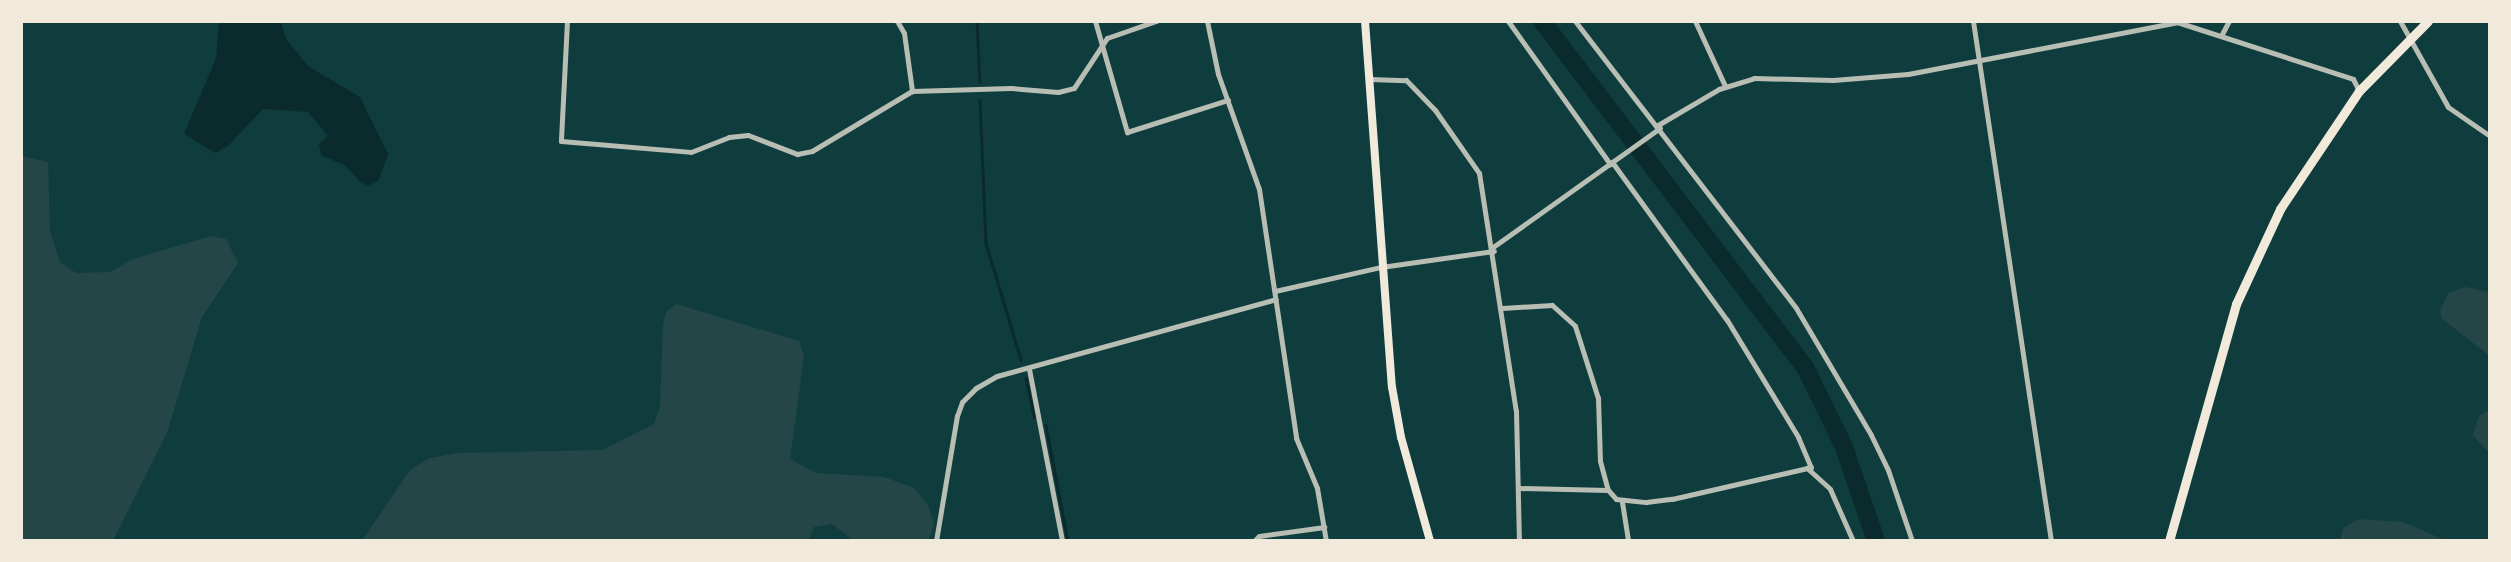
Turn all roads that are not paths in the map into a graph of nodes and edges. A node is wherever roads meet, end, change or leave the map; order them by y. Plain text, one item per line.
1 (567, 21) edge
2 (897, 21) edge
3 (1095, 21) edge
4 (1156, 21) edge
5 (1207, 21) edge
6 (1365, 21) edge
7 (1508, 21) edge
8 (1575, 21) edge
9 (1695, 21) edge
10 (1973, 21) edge
11 (2229, 21) edge
12 (2400, 21) edge
13 (2428, 21) edge
14 (2222, 34) junction
15 (2412, 37) junction
16 (1100, 47) junction
17 (1979, 63) junction
18 (1369, 79) junction
19 (1725, 86) junction
20 (912, 91) junction
21 (2359, 91) junction
22 (1228, 100) junction
23 (1658, 127) junction
24 (2490, 135) edge
25 (1613, 161) junction
26 (1493, 249) junction
27 (1381, 267) junction
28 (1275, 291) junction
29 (1276, 299) junction
30 (1502, 308) junction
31 (1029, 369) junction
32 (1807, 468) junction
33 (1519, 488) junction
34 (1608, 490) junction
35 (1622, 502) junction
36 (1324, 527) junction
37 (936, 541) edge
38 (1062, 541) edge
39 (1254, 541) edge
40 (1326, 541) edge
41 (1430, 541) edge
42 (1519, 541) edge
43 (1628, 541) edge
44 (1853, 541) edge
45 (1912, 541) edge
46 (2051, 541) edge
47 (2169, 541) edge

1 - 20 street
2 - 20 street
3 - 16 street
4 - 16 street
5 - 22 street
6 - 18 main road
7 - 25 street
8 - 23 street
9 - 19 street
10 - 17 street
11 - 14 street
12 - 15 street
13 - 15 main road
14 - 17 street
14 - 21 street
15 - 21 main road
15 - 24 street
16 - 20 street
16 - 22 street
17 - 19 street
17 - 46 street
18 - 26 street
18 - 27 main road
19 - 23 street
21 - 47 main road
22 - 28 street
23 - 25 street
23 - 45 street
25 - 26 street
25 - 32 street
26 - 27 street
26 - 30 street
27 - 28 street
27 - 41 main road
28 - 29 street
29 - 31 street
29 - 36 street
30 - 33 street
30 - 34 street
31 - 37 street
31 - 38 street
32 - 35 street
32 - 44 street
33 - 34 street
33 - 42 street
34 - 35 street
35 - 43 street
36 - 39 street
36 - 40 street

